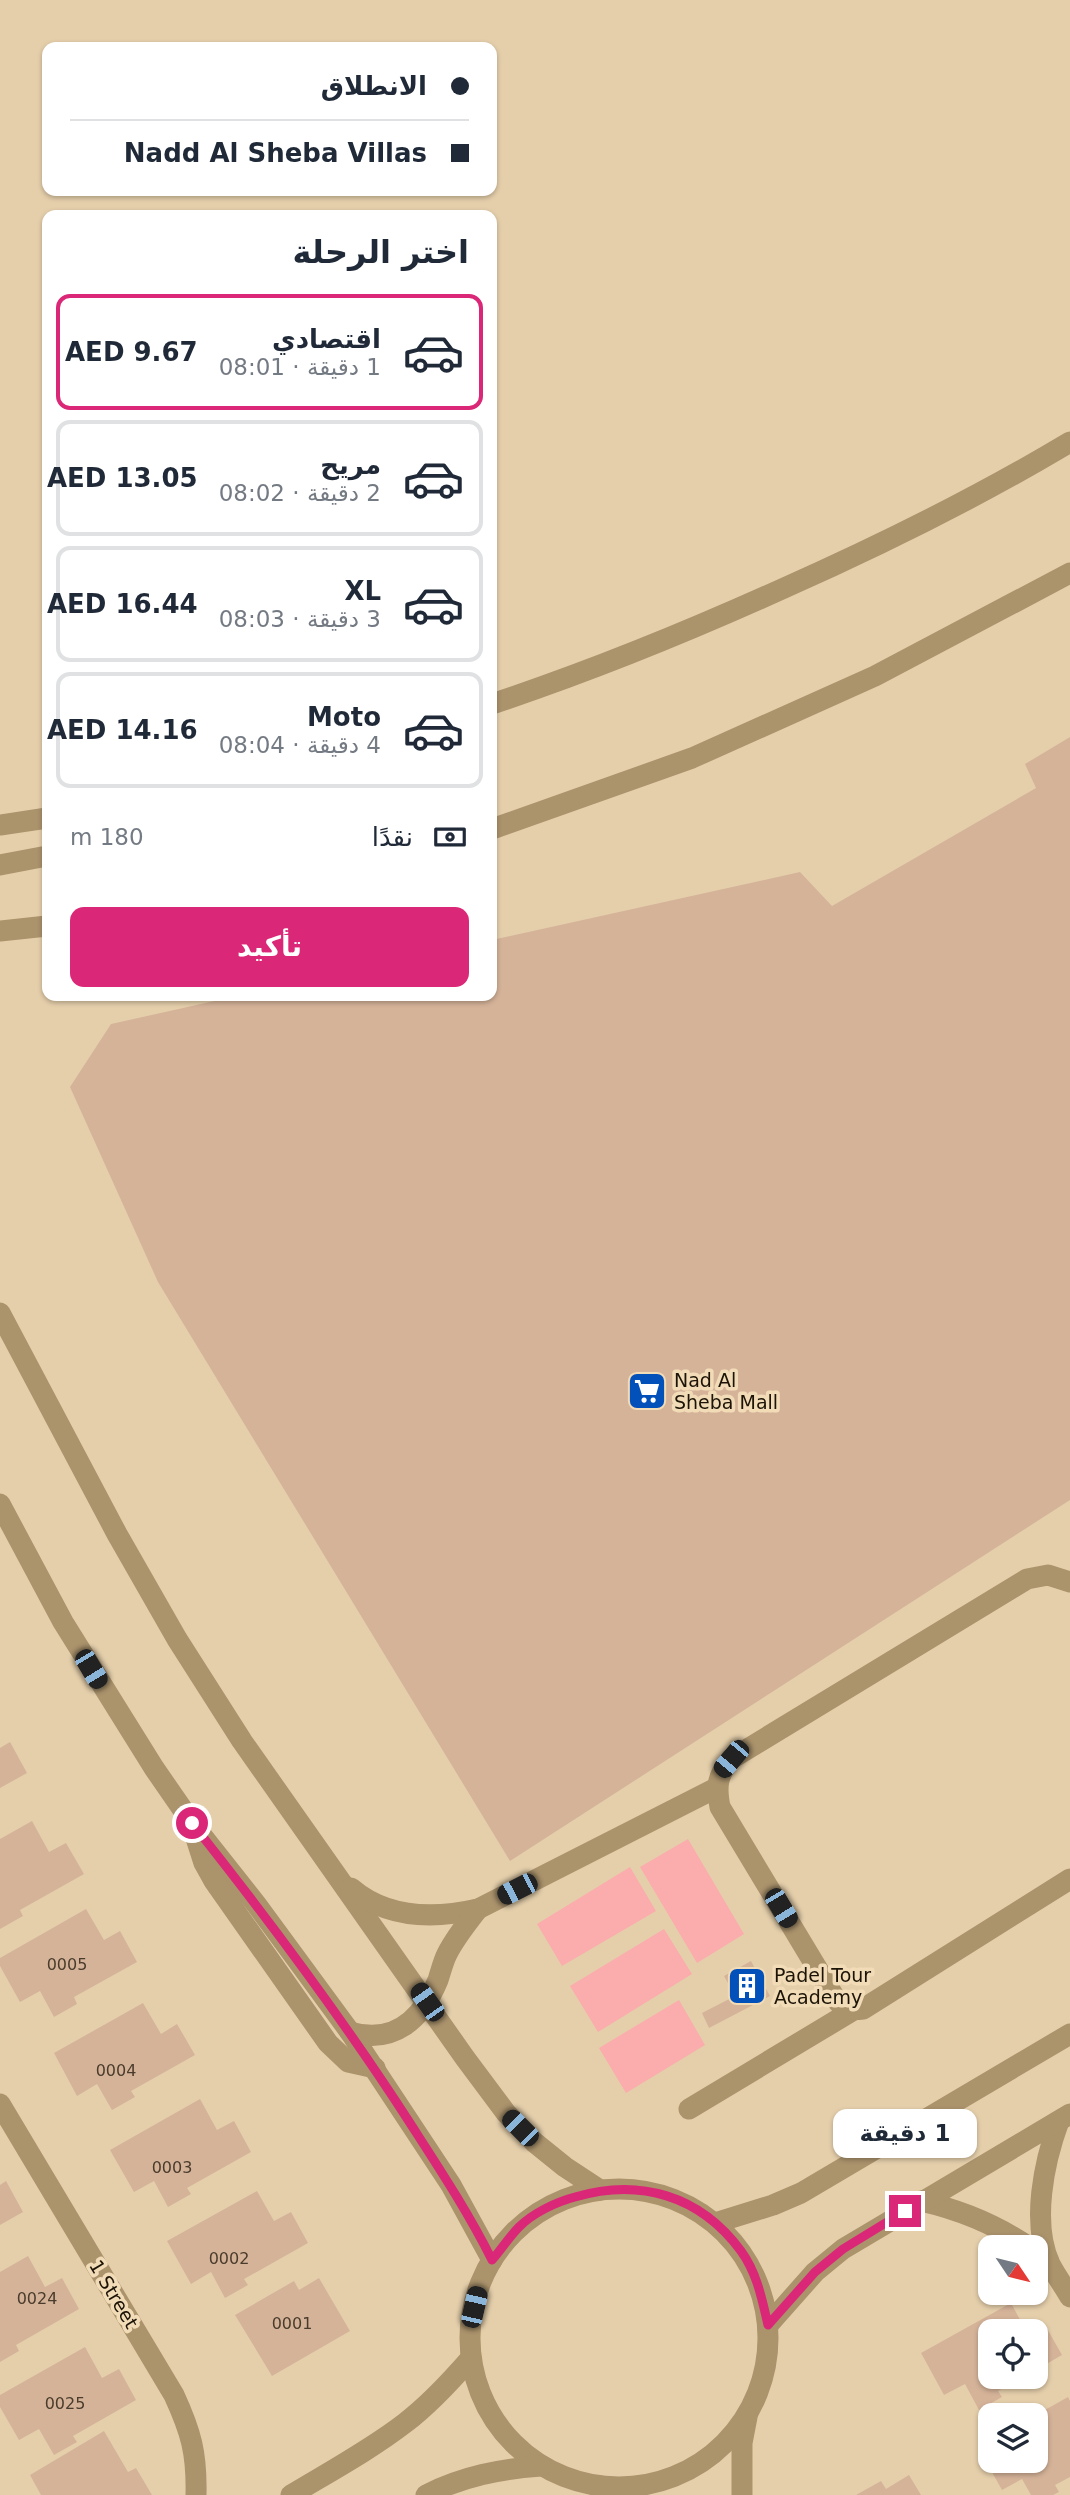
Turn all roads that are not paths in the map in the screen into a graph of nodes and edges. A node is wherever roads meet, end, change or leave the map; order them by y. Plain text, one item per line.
1 (1070, 442) edge
2 (1070, 573) edge
3 (497, 702) edge
4 (42, 819) edge
5 (0, 825) edge
6 (497, 827) edge
7 (42, 857) edge
8 (0, 865) edge
9 (42, 927) edge
10 (0, 931) edge
11 (0, 1313) edge
12 (0, 1504) edge
13 (1070, 1582) edge
14 (716, 1788) junction
15 (192, 1823) junction
16 (335, 1872) junction
17 (1070, 1879) edge
18 (478, 1909) junction
19 (427, 2002) junction
20 (852, 2011) junction
21 (350, 2032) junction
22 (1070, 2034) edge
23 (375, 2068) junction
24 (0, 2104) edge
25 (689, 2109) dead end
26 (1064, 2118) edge
27 (600, 2190) junction
28 (921, 2201) junction
29 (715, 2223) junction
30 (1011, 2235) edge
31 (1042, 2235) edge
32 (492, 2260) junction
33 (1048, 2265) edge
34 (1070, 2297) edge
35 (768, 2325) junction
36 (471, 2358) junction
37 (749, 2410) junction
38 (541, 2466) junction
39 (624, 2491) edge
40 (196, 2495) edge
41 (290, 2495) edge
42 (426, 2495) edge
43 (742, 2495) edge

1 - 3 street
2 - 6 street
4 - 5 street
7 - 8 street
9 - 10 street
11 - 16 street
12 - 15 street
13 - 14 street
14 - 18 street
14 - 20 street
15 - 21 street
15 - 23 street
16 - 18 street
16 - 19 street
17 - 20 street
18 - 19 street
19 - 21 street
19 - 27 street
20 - 25 street
21 - 23 street
22 - 29 street
23 - 32 street
24 - 40 street, 1 Street
26 - 28 street
26 - 31 street
27 - 29 street
27 - 32 street
28 - 30 street
28 - 35 street
29 - 35 street
32 - 36 street
33 - 34 street
35 - 37 street
36 - 38 street
36 - 41 street
37 - 39 street
37 - 43 street
38 - 39 street
38 - 42 street

